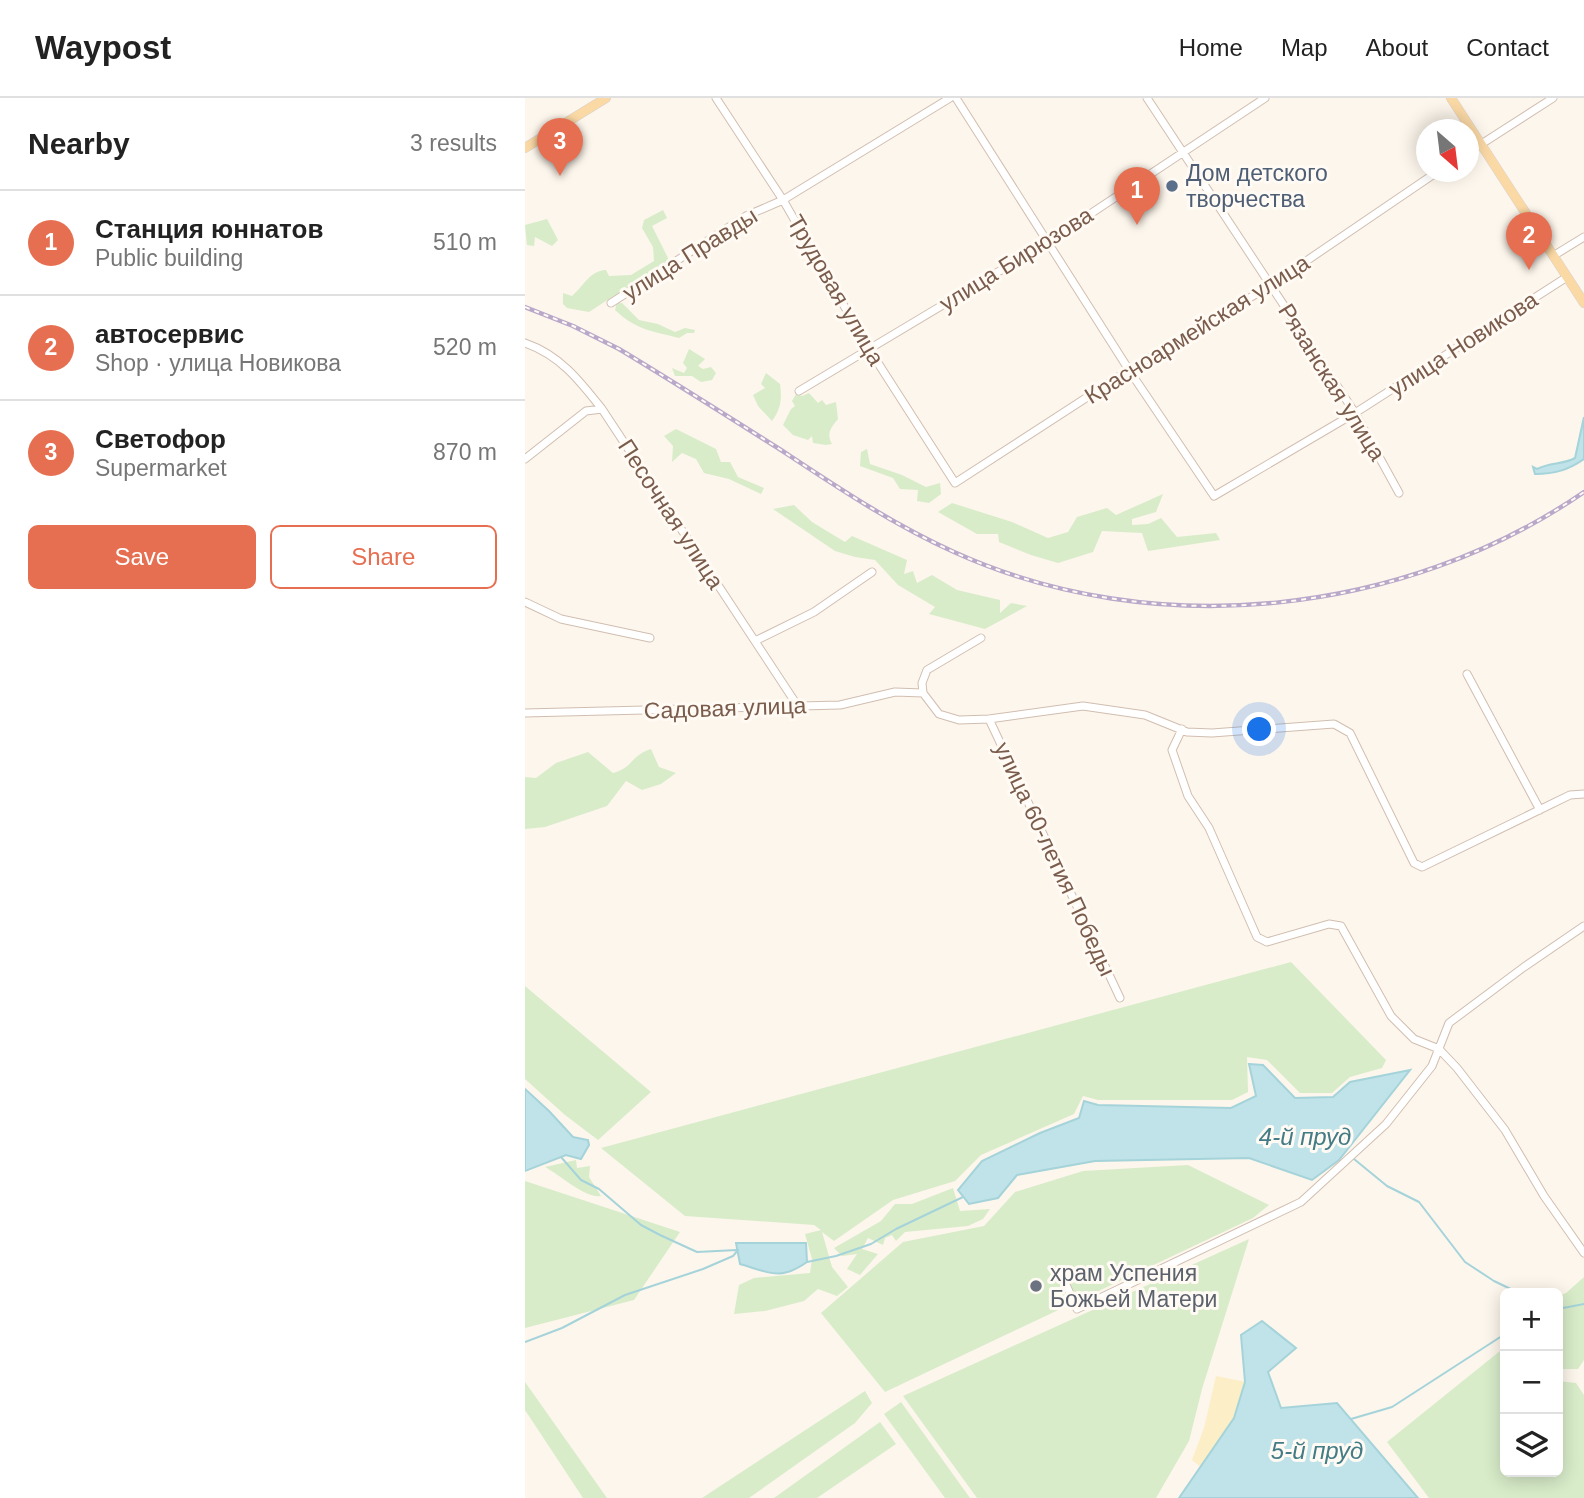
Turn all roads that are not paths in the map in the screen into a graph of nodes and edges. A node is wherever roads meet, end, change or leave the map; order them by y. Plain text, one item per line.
1 (606, 98) edge
2 (716, 98) edge
3 (950, 98) edge
4 (957, 98) edge
5 (1147, 98) edge
6 (1265, 98) edge
7 (1451, 98) edge
8 (1553, 98) edge
9 (1464, 119) edge
10 (1479, 145) joint
11 (525, 148) edge
12 (1182, 152) junction
13 (1422, 182) edge
14 (783, 200) junction
15 (1584, 237) edge
16 (1048, 242) junction
17 (1553, 256) junction
18 (1567, 277) junction
19 (1271, 285) junction
20 (611, 303) dead end
21 (1584, 303) edge
22 (525, 343) edge
23 (869, 349) junction
24 (1129, 370) junction
25 (799, 391) dead end
26 (602, 409) junction
27 (1355, 413) junction
28 (525, 459) edge
29 (955, 483) joint
30 (1399, 493) dead end
31 (872, 572) dead end
32 (525, 602) edge
33 (650, 638) dead end
34 (981, 638) dead end
35 (755, 641) junction
36 (1468, 674) dead end
37 (923, 693) junction
38 (797, 705) junction
39 (525, 713) edge
40 (989, 719) junction
41 (1182, 730) junction
42 (1584, 794) edge
43 (1540, 810) junction
44 (1584, 926) edge
45 (1120, 998) dead end
46 (1439, 1049) junction
47 (1584, 1254) edge
48 (1062, 1276) dead end

1 - 11 main road
2 - 14 street, Трудовая улица
3 - 14 street, улица Правды
4 - 16 street
5 - 12 street, Рязанская улица
6 - 12 street, улица Бирюзова
7 - 9 main road
8 - 10 street
10 - 17 main road
12 - 16 street, улица Бирюзова
12 - 19 street, Рязанская улица
13 - 19 street, Красноармейская улица
14 - 20 street, улица Правды
14 - 23 street, Трудовая улица
15 - 17 street
16 - 23 street, улица Бирюзова
16 - 24 street
17 - 18 main road
18 - 21 main road
18 - 27 street, улица Новикова
19 - 24 street, Красноармейская улица
19 - 27 street, Рязанская улица
22 - 26 street, Песочная улица
23 - 25 street, улица Бирюзова
23 - 29 street, Трудовая улица
24 - 27 street, улица Новикова
24 - 29 street, Красноармейская улица
26 - 28 street
26 - 35 street, Песочная улица
27 - 30 street, Рязанская улица
31 - 35 street
32 - 33 street
34 - 37 street
35 - 38 street, Песочная улица
36 - 43 street
37 - 38 street, Садовая улица
37 - 40 street
38 - 39 street, Садовая улица
40 - 41 street
40 - 45 street, улица 60-летия Победы
41 - 43 street
41 - 46 street
42 - 43 street
44 - 46 street
46 - 47 street
46 - 48 street

